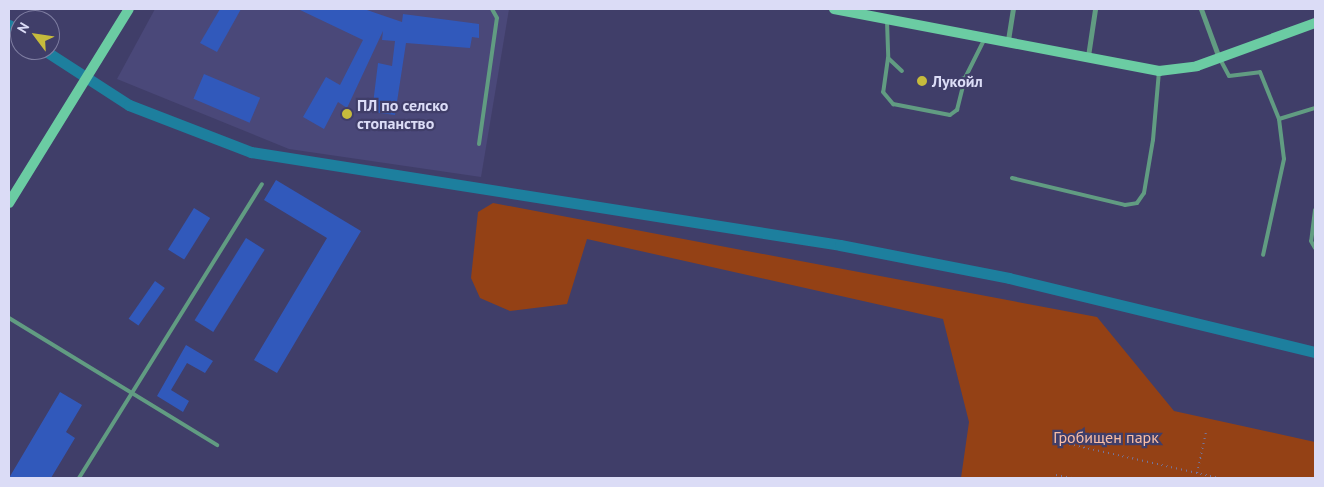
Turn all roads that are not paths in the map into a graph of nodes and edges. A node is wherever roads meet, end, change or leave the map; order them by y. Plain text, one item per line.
1 (129, 9) edge
2 (492, 9) edge
3 (834, 9) edge
4 (1013, 9) edge
5 (1095, 9) edge
6 (1201, 9) edge
7 (887, 21) junction
8 (1315, 23) edge
9 (986, 37) junction
10 (1008, 40) junction
11 (1088, 56) junction
12 (888, 58) junction
13 (1219, 58) junction
14 (1159, 70) junction
15 (902, 71) dead end
16 (965, 78) junction
17 (946, 83) dead end
18 (1315, 108) edge
19 (1279, 119) junction
20 (479, 144) dead end
21 (1012, 178) dead end
22 (262, 184) dead end
23 (9, 204) edge
24 (1315, 210) edge
25 (1315, 248) edge
26 (1263, 255) dead end
27 (9, 318) edge
28 (134, 391) junction
29 (217, 445) dead end
30 (79, 478) edge

1 - 23 main road
2 - 20 lane
3 - 7 main road
4 - 10 street
5 - 11 street
6 - 13 street
7 - 9 main road
7 - 12 lane
8 - 13 main road
9 - 10 main road
9 - 16 lane
10 - 11 main road
11 - 14 main road
12 - 15 lane
12 - 16 lane
13 - 14 main road
13 - 19 lane
14 - 21 lane
16 - 17 lane
18 - 19 lane
19 - 26 lane
22 - 28 lane
24 - 25 lane
27 - 28 lane
28 - 29 lane
28 - 30 lane

